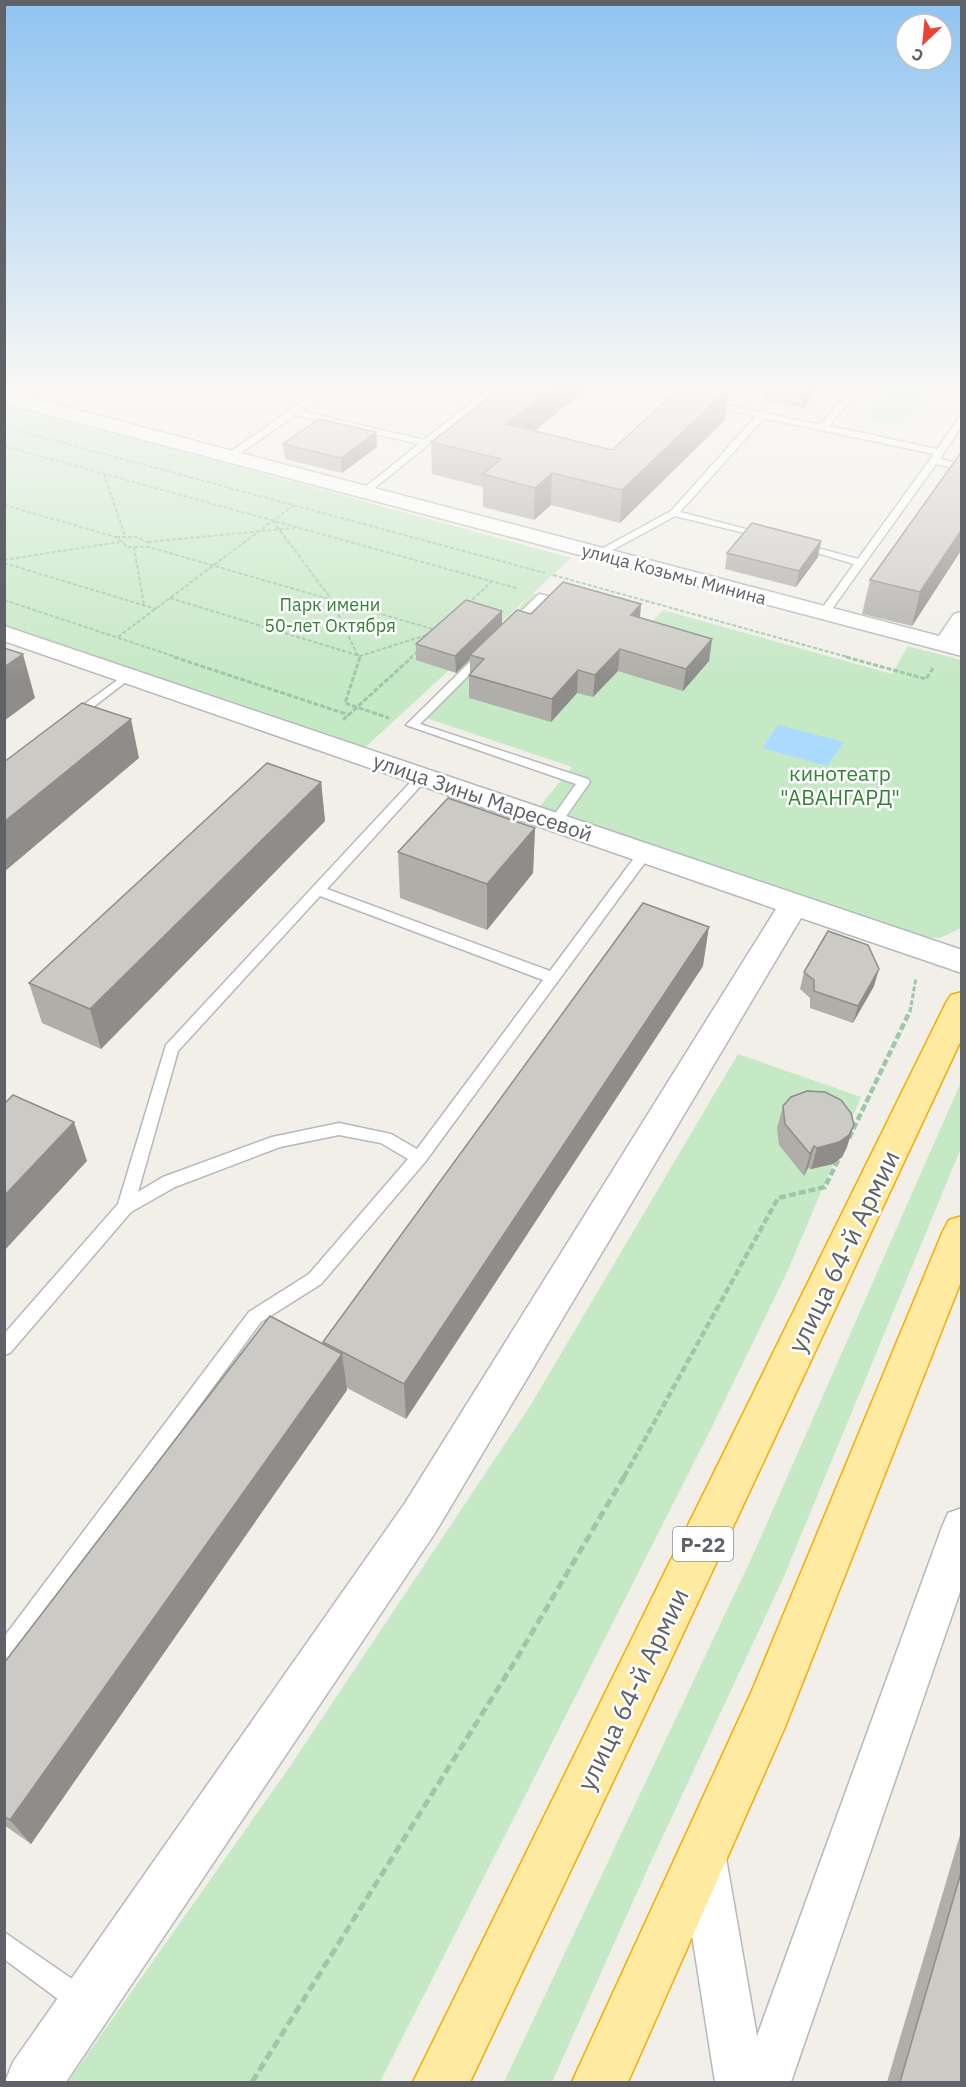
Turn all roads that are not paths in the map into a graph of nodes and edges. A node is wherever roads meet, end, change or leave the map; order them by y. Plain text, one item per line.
1 (339, 485) edge
2 (372, 485) edge
3 (699, 485) edge
4 (915, 485) edge
5 (364, 492) junction
6 (674, 513) junction
7 (773, 539) edge
8 (784, 542) edge
9 (600, 554) junction
10 (860, 562) junction
11 (543, 596) road end
12 (823, 614) junction
13 (962, 619) edge
14 (4, 633) edge
15 (953, 647) edge
16 (127, 676) junction
17 (66, 724) edge
18 (422, 777) junction
19 (555, 822) junction
20 (645, 853) junction
21 (317, 890) junction
22 (794, 904) junction
23 (962, 962) edge
24 (553, 978) junction
25 (962, 1003) edge
26 (419, 1158) junction
27 (125, 1207) junction
28 (962, 1231) edge
29 (4, 1347) edge
30 (962, 1527) edge
31 (4, 1655) edge
32 (703, 1855) junction
33 (4, 1944) edge
34 (88, 2006) junction
35 (33, 2082) edge
36 (441, 2082) edge
37 (600, 2082) edge
38 (740, 2082) edge
39 (766, 2082) edge

1 - 5 street, улица Козьмы Минина
2 - 5 lane
3 - 6 lane
4 - 10 lane
5 - 9 street, улица Козьмы Минина
6 - 7 lane
6 - 9 lane
8 - 10 lane
9 - 12 street, улица Козьмы Минина
10 - 12 lane
11 - 19 lane
12 - 15 street, улица Козьмы Минина
13 - 15 street
14 - 16 street, улица Зины Маресевой
16 - 17 lane
16 - 18 street, улица Зины Маресевой
18 - 19 street, улица Зины Маресевой
18 - 21 lane
19 - 20 street, улица Зины Маресевой
20 - 22 street, улица Зины Маресевой
20 - 24 lane
21 - 24 lane
21 - 27 lane
22 - 23 street, улица Зины Маресевой
22 - 34 street
24 - 26 lane
25 - 36 highway, улица 64-й Армии / Р-22
26 - 27 lane
26 - 31 lane
27 - 29 lane
28 - 32 highway
30 - 39 street
32 - 37 highway
32 - 38 street
33 - 34 lane
34 - 35 street

